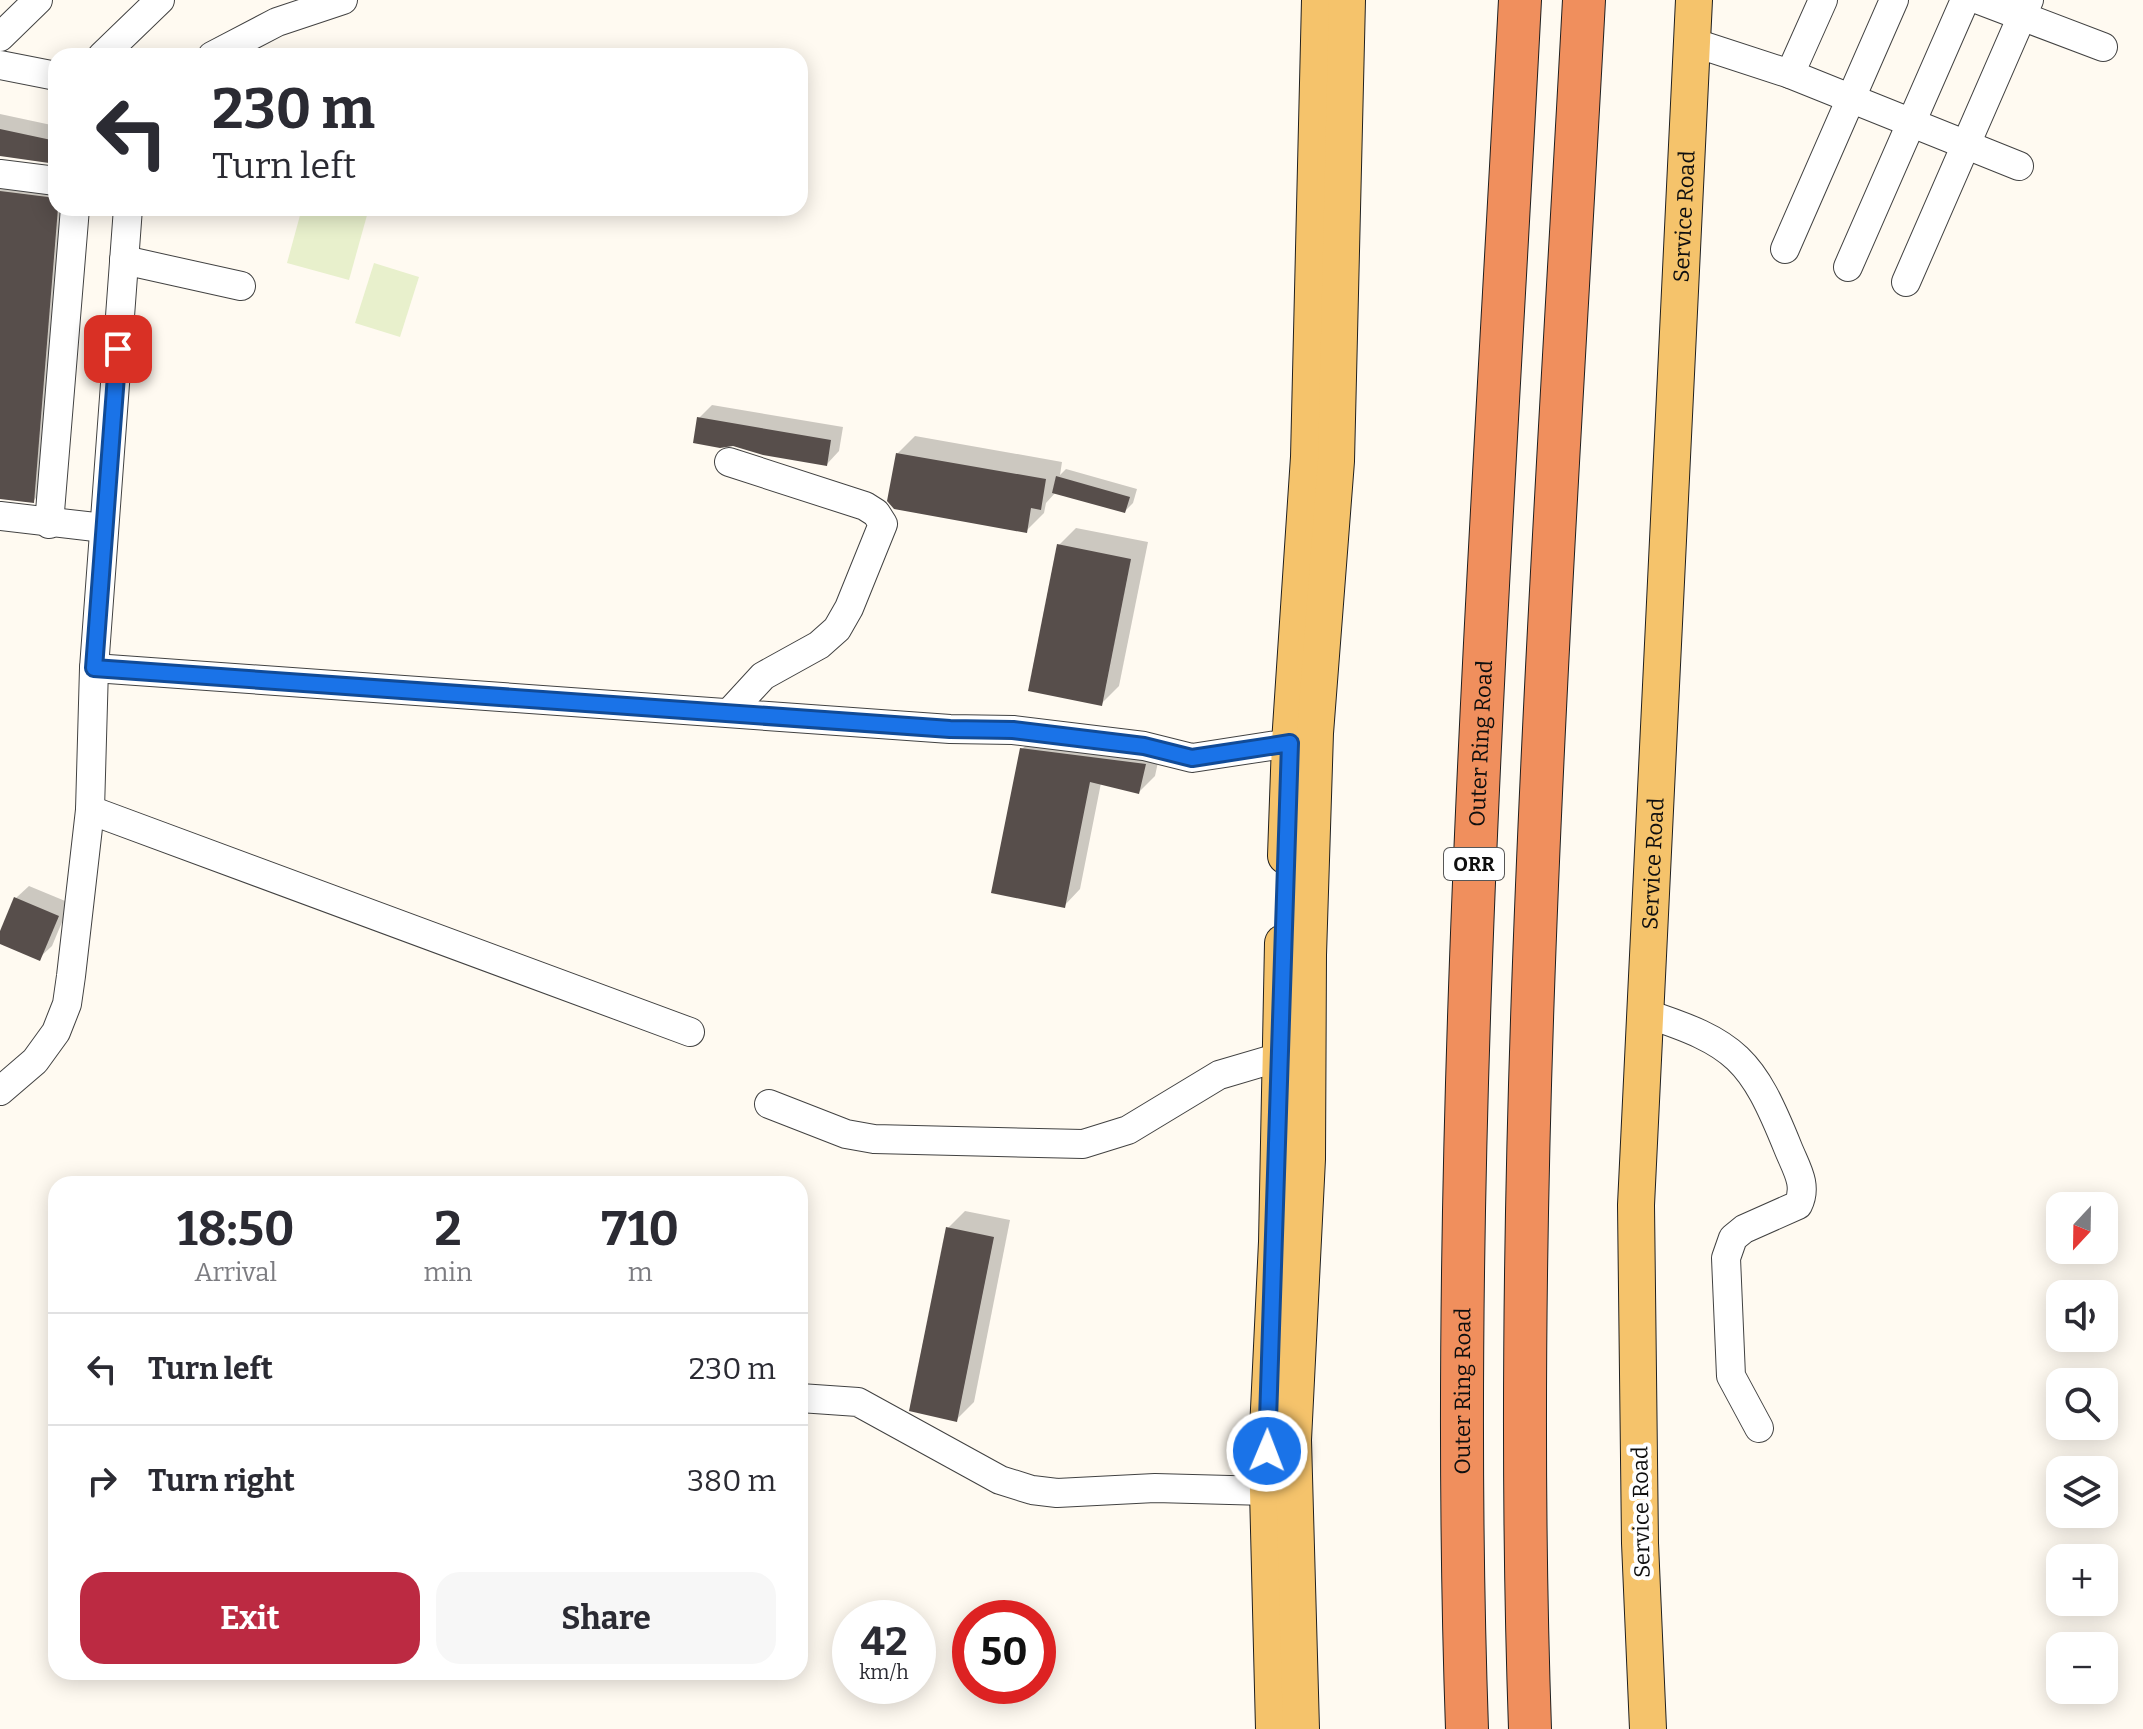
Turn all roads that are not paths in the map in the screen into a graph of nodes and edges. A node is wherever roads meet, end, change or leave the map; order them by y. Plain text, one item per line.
1 (38, 0) edge
2 (160, 0) edge
3 (343, 0) edge
4 (1320, 0) edge
5 (1347, 0) edge
6 (1520, 0) edge
7 (1584, 0) edge
8 (1694, 0) edge
9 (1823, 0) edge
10 (1894, 0) edge
11 (1965, 0) edge
12 (1979, 0) edge
13 (2025, 8) edge
14 (0, 37) edge
15 (1692, 42) junction
16 (2103, 47) dead end
17 (110, 48) edge
18 (227, 48) edge
19 (0, 65) edge
20 (48, 74) edge
21 (1790, 74) junction
22 (1849, 97) junction
23 (1908, 122) junction
24 (1966, 144) junction
25 (2019, 166) dead end
26 (0, 174) edge
27 (48, 180) edge
28 (74, 216) edge
29 (127, 216) edge
30 (1785, 249) dead end
31 (124, 260) junction
32 (1848, 267) dead end
33 (1906, 282) dead end
34 (241, 286) dead end
35 (729, 462) dead end
36 (0, 516) edge
37 (49, 524) junction
38 (104, 528) junction
39 (94, 668) junction
40 (729, 713) junction
41 (1290, 743) junction
42 (90, 810) junction
43 (1644, 1013) junction
44 (690, 1032) dead end
45 (1280, 1057) junction
46 (0, 1091) edge
47 (769, 1104) dead end
48 (808, 1399) edge
49 (1759, 1428) dead end
50 (1267, 1491) junction
51 (1274, 1729) edge
52 (1301, 1729) edge
53 (1467, 1729) edge
54 (1530, 1729) edge
55 (1648, 1729) edge

1 - 14 street
2 - 17 street
3 - 18 street
4 - 41 main road
5 - 52 main road
6 - 53 highway, Outer Ring Road / ORR
7 - 54 highway, ORR
8 - 15 main road, Service Road
9 - 21 street
10 - 22 street
11 - 23 street
12 - 13 street
13 - 16 street
13 - 24 street
15 - 21 street
15 - 43 main road, Service Road
19 - 20 street
21 - 22 street
22 - 23 street
22 - 30 street
23 - 24 street
23 - 32 street
24 - 25 street
24 - 33 street
26 - 27 street
28 - 37 street
29 - 31 street
31 - 34 street
31 - 38 street
35 - 40 street
36 - 37 street
37 - 38 street
38 - 39 street
39 - 40 street
39 - 42 street
40 - 41 street
41 - 45 main road
42 - 44 street
42 - 46 street
43 - 49 street
43 - 55 main road, Service Road
45 - 47 street
45 - 50 main road
48 - 50 street
50 - 51 main road

